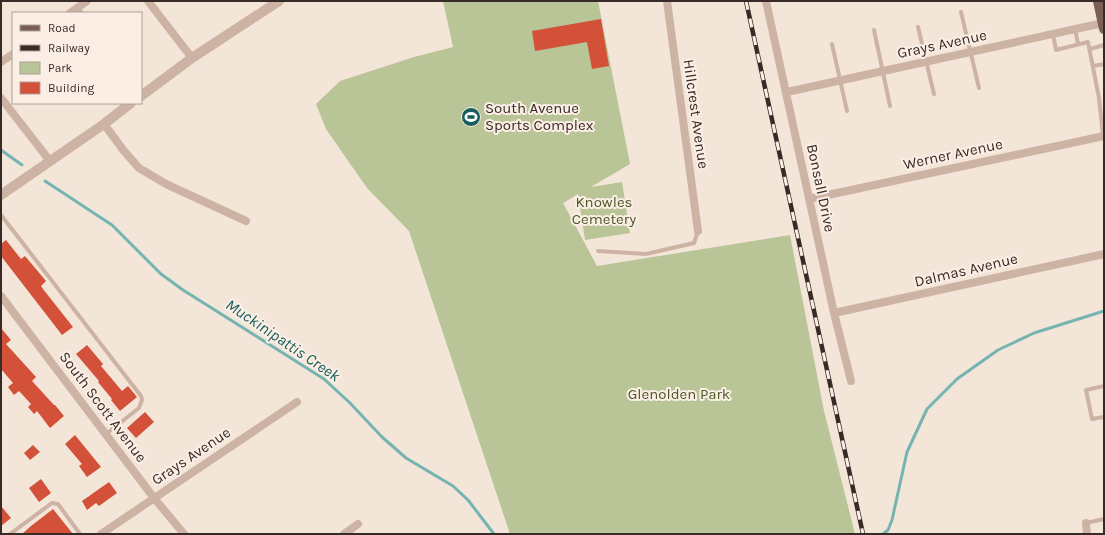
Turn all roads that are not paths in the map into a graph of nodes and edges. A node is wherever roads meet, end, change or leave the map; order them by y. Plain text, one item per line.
1 (87, 1) edge
2 (148, 1) edge
3 (279, 1) edge
4 (667, 1) edge
5 (766, 1) edge
6 (1098, 1) edge
7 (80, 10) edge
8 (961, 12) dead end
9 (1103, 26) edge
10 (918, 27) dead end
11 (1075, 29) junction
12 (874, 30) dead end
13 (1053, 34) junction
14 (832, 44) dead end
15 (1078, 44) junction
16 (1104, 45) edge
17 (1090, 49) junction
18 (970, 52) junction
19 (12, 55) edge
20 (192, 58) junction
21 (1, 62) edge
22 (926, 62) junction
23 (1104, 64) edge
24 (1093, 66) junction
25 (883, 70) junction
26 (839, 80) junction
27 (979, 88) dead end
28 (787, 92) junction
29 (142, 94) edge
30 (934, 94) dead end
31 (1104, 97) edge
32 (1, 98) edge
33 (1099, 98) junction
34 (130, 104) edge
35 (890, 106) dead end
36 (847, 111) dead end
37 (1103, 118) edge
38 (104, 124) junction
39 (1104, 136) edge
40 (50, 161) junction
41 (1, 195) edge
42 (809, 198) junction
43 (1, 215) edge
44 (246, 221) dead end
45 (698, 231) joint
46 (598, 251) dead end
47 (1104, 254) edge
48 (1, 296) edge
49 (834, 313) junction
50 (851, 380) dead end
51 (1104, 386) edge
52 (297, 402) dead end
53 (1104, 416) edge
54 (106, 434) junction
55 (154, 498) junction
56 (1104, 519) edge
57 (1086, 523) joint
58 (358, 524) dead end
59 (10, 534) edge
60 (80, 534) edge
61 (101, 534) edge
62 (184, 534) edge
63 (344, 534) edge
64 (1087, 534) edge

1 - 7 street
2 - 20 street
3 - 20 street
4 - 45 street, Hillcrest Avenue
5 - 28 street, Bonsall Drive
6 - 9 main road
8 - 18 lane
9 - 11 street, Grays Avenue
10 - 22 lane
11 - 13 street, Grays Avenue
11 - 15 lane
12 - 25 lane
13 - 15 lane
13 - 18 street, Grays Avenue
14 - 26 lane
15 - 17 lane
16 - 17 lane
17 - 24 lane
18 - 22 street, Grays Avenue
18 - 27 lane
19 - 21 street
20 - 29 street
22 - 25 street, Grays Avenue
22 - 30 lane
23 - 24 lane
24 - 33 lane
25 - 26 street, Grays Avenue
25 - 35 lane
26 - 28 street, Grays Avenue
26 - 36 lane
28 - 42 street, Bonsall Drive
31 - 33 lane
32 - 40 street
33 - 37 lane
34 - 38 street
37 - 39 lane
38 - 40 street
38 - 44 street
39 - 42 street, Werner Avenue
40 - 41 street
42 - 49 street, Bonsall Drive
43 - 54 lane
45 - 46 lane
47 - 49 street, Dalmas Avenue
48 - 54 street, South Scott Avenue
49 - 50 street, Bonsall Drive
51 - 53 lane
52 - 55 street, Grays Avenue
54 - 55 street, South Scott Avenue
55 - 61 street, Grays Avenue
55 - 62 street, South Scott Avenue
56 - 57 lane
57 - 64 street
58 - 63 street
59 - 60 lane

